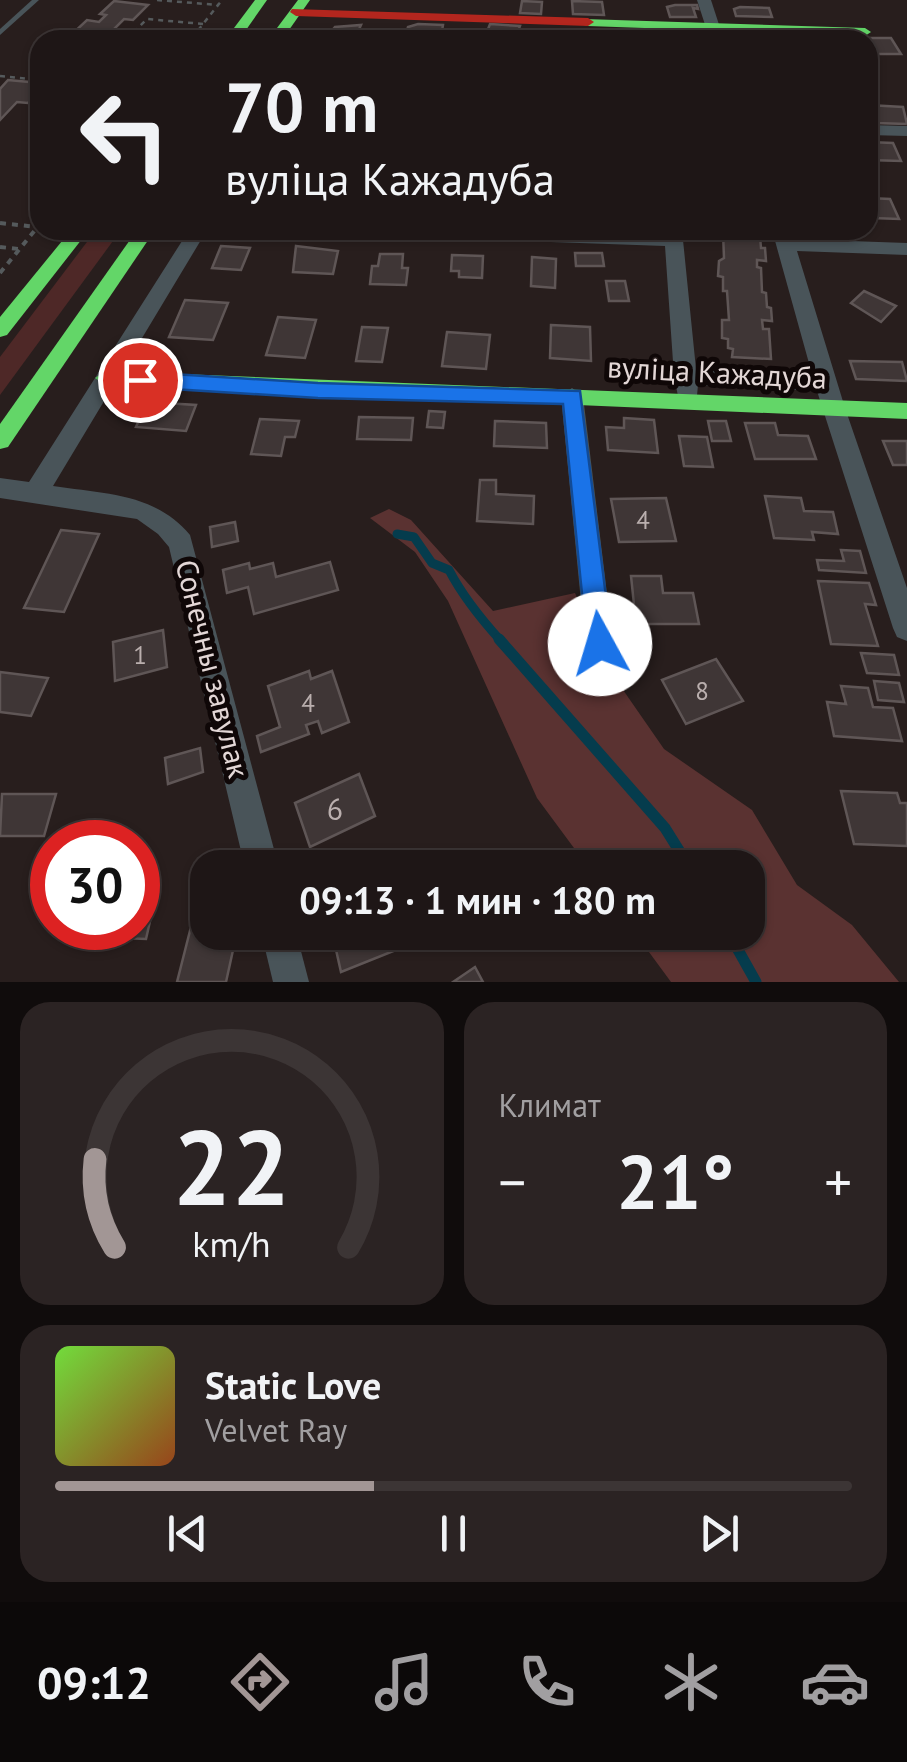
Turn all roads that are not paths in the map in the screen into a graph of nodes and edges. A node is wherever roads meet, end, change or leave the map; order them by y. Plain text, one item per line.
1 (36, 0) edge
2 (704, 0) edge
3 (255, 9) edge
4 (298, 10) edge
5 (239, 30) edge
6 (661, 30) edge
7 (714, 30) edge
8 (0, 33) edge
9 (878, 130) edge
10 (907, 131) edge
11 (72, 240) edge
12 (139, 240) edge
13 (192, 240) edge
14 (673, 240) edge
15 (784, 240) edge
16 (806, 240) edge
17 (907, 249) edge
18 (0, 330) edge
19 (685, 376) junction
20 (105, 378) junction
21 (826, 382) junction
22 (572, 396) junction
23 (688, 400) junction
24 (834, 408) junction
25 (907, 411) edge
26 (0, 441) edge
27 (0, 488) edge
28 (36, 494) junction
29 (907, 628) edge
30 (600, 644) dead end
31 (258, 850) edge
32 (283, 950) edge
33 (291, 982) edge

1 - 8 lane
2 - 7 street
3 - 4 street
3 - 5 street
4 - 6 street
9 - 10 street
11 - 18 street
12 - 26 street
13 - 20 street
14 - 19 street
15 - 21 street
16 - 17 street
19 - 21 street
19 - 23 street
20 - 22 street, вуліца Кажадуба
20 - 28 street
21 - 24 street
22 - 23 street, вуліца Кажадуба
22 - 30 street
23 - 24 street, вуліца Кажадуба
24 - 25 street, вуліца Кажадуба
24 - 29 street
27 - 28 street, Сонечны завулак
28 - 31 street, Сонечны завулак
32 - 33 street

